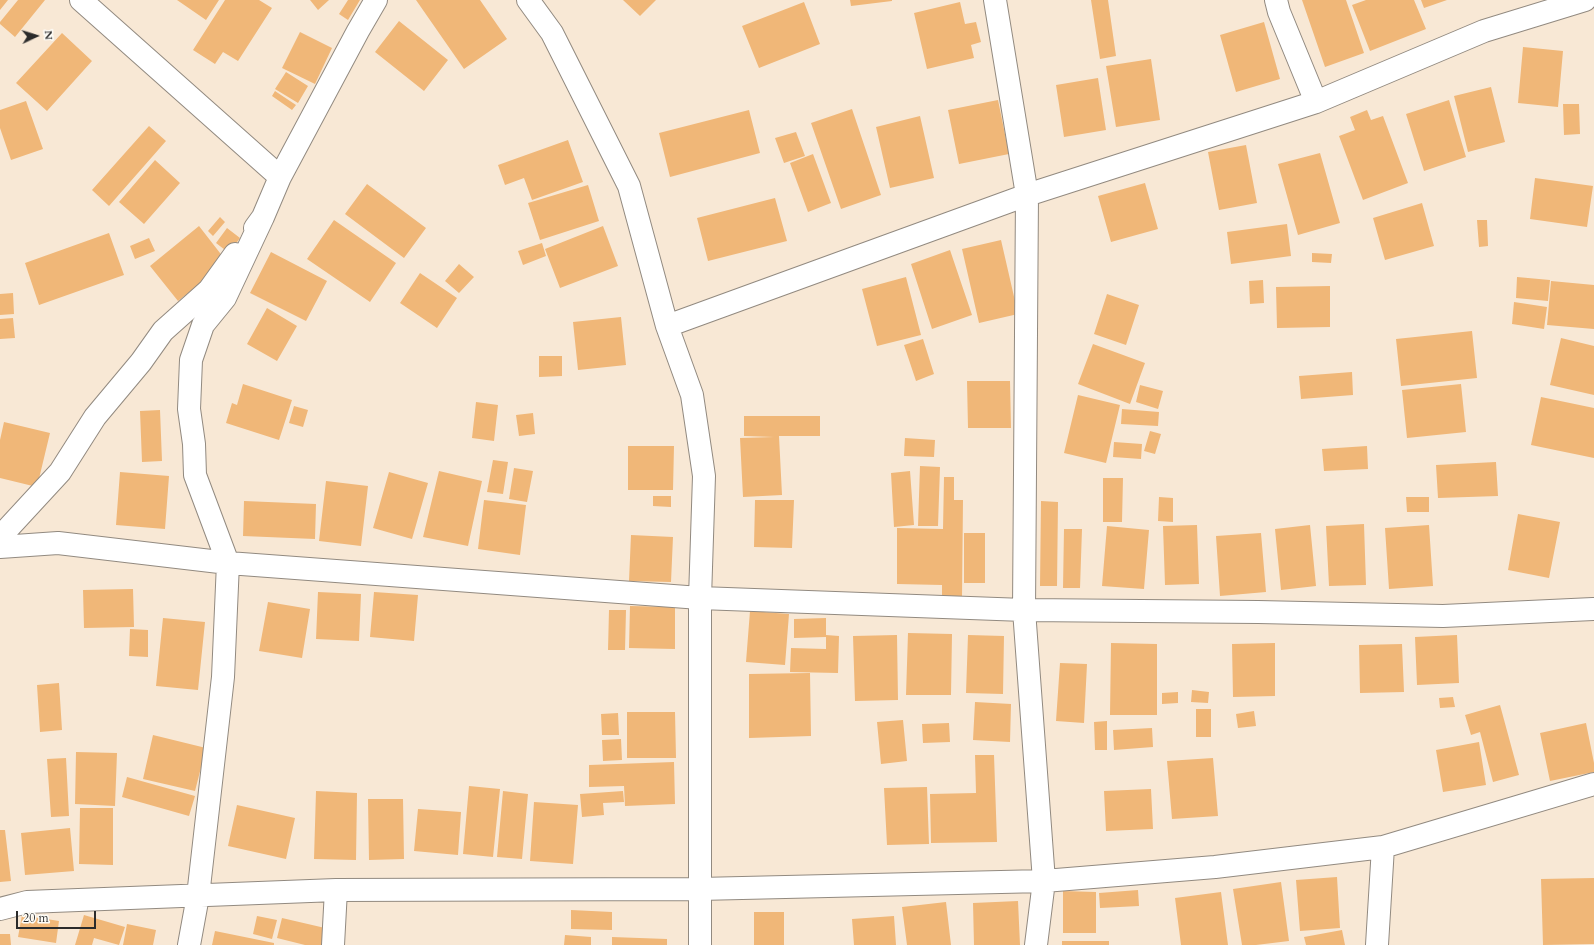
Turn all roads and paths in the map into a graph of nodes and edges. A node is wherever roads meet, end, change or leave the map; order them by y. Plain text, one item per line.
1 (80, 0) edge
2 (376, 0) edge
3 (528, 0) edge
4 (995, 0) edge
5 (1276, 0) edge
6 (1585, 0) edge
7 (1316, 102) junction
8 (280, 177) junction
9 (1027, 195) junction
10 (263, 217) junction
11 (667, 326) junction
12 (0, 537) edge
13 (0, 547) edge
14 (228, 563) junction
15 (700, 598) junction
16 (1594, 609) edge
17 (1024, 610) junction
18 (1594, 784) edge
19 (1383, 847) junction
20 (1044, 881) junction
21 (699, 889) junction
22 (336, 890) junction
23 (198, 896) junction
24 (0, 909) edge
25 (189, 945) edge
26 (333, 945) edge
27 (700, 945) edge
28 (1036, 945) edge
29 (1378, 945) edge

1 - 8 street
2 - 8 street
3 - 11 street
4 - 9 street
5 - 7 street
6 - 7 street
7 - 9 street
8 - 10 street
9 - 11 street
9 - 17 street
10 - 12 street
10 - 14 street
11 - 15 street
13 - 14 street
14 - 15 street
14 - 23 street
15 - 17 street
15 - 21 street
16 - 17 street
17 - 20 street
18 - 19 street
19 - 20 street
19 - 29 street
20 - 21 street
20 - 28 street
21 - 22 street
21 - 27 street
22 - 23 street
22 - 26 street
23 - 24 street
23 - 25 street

